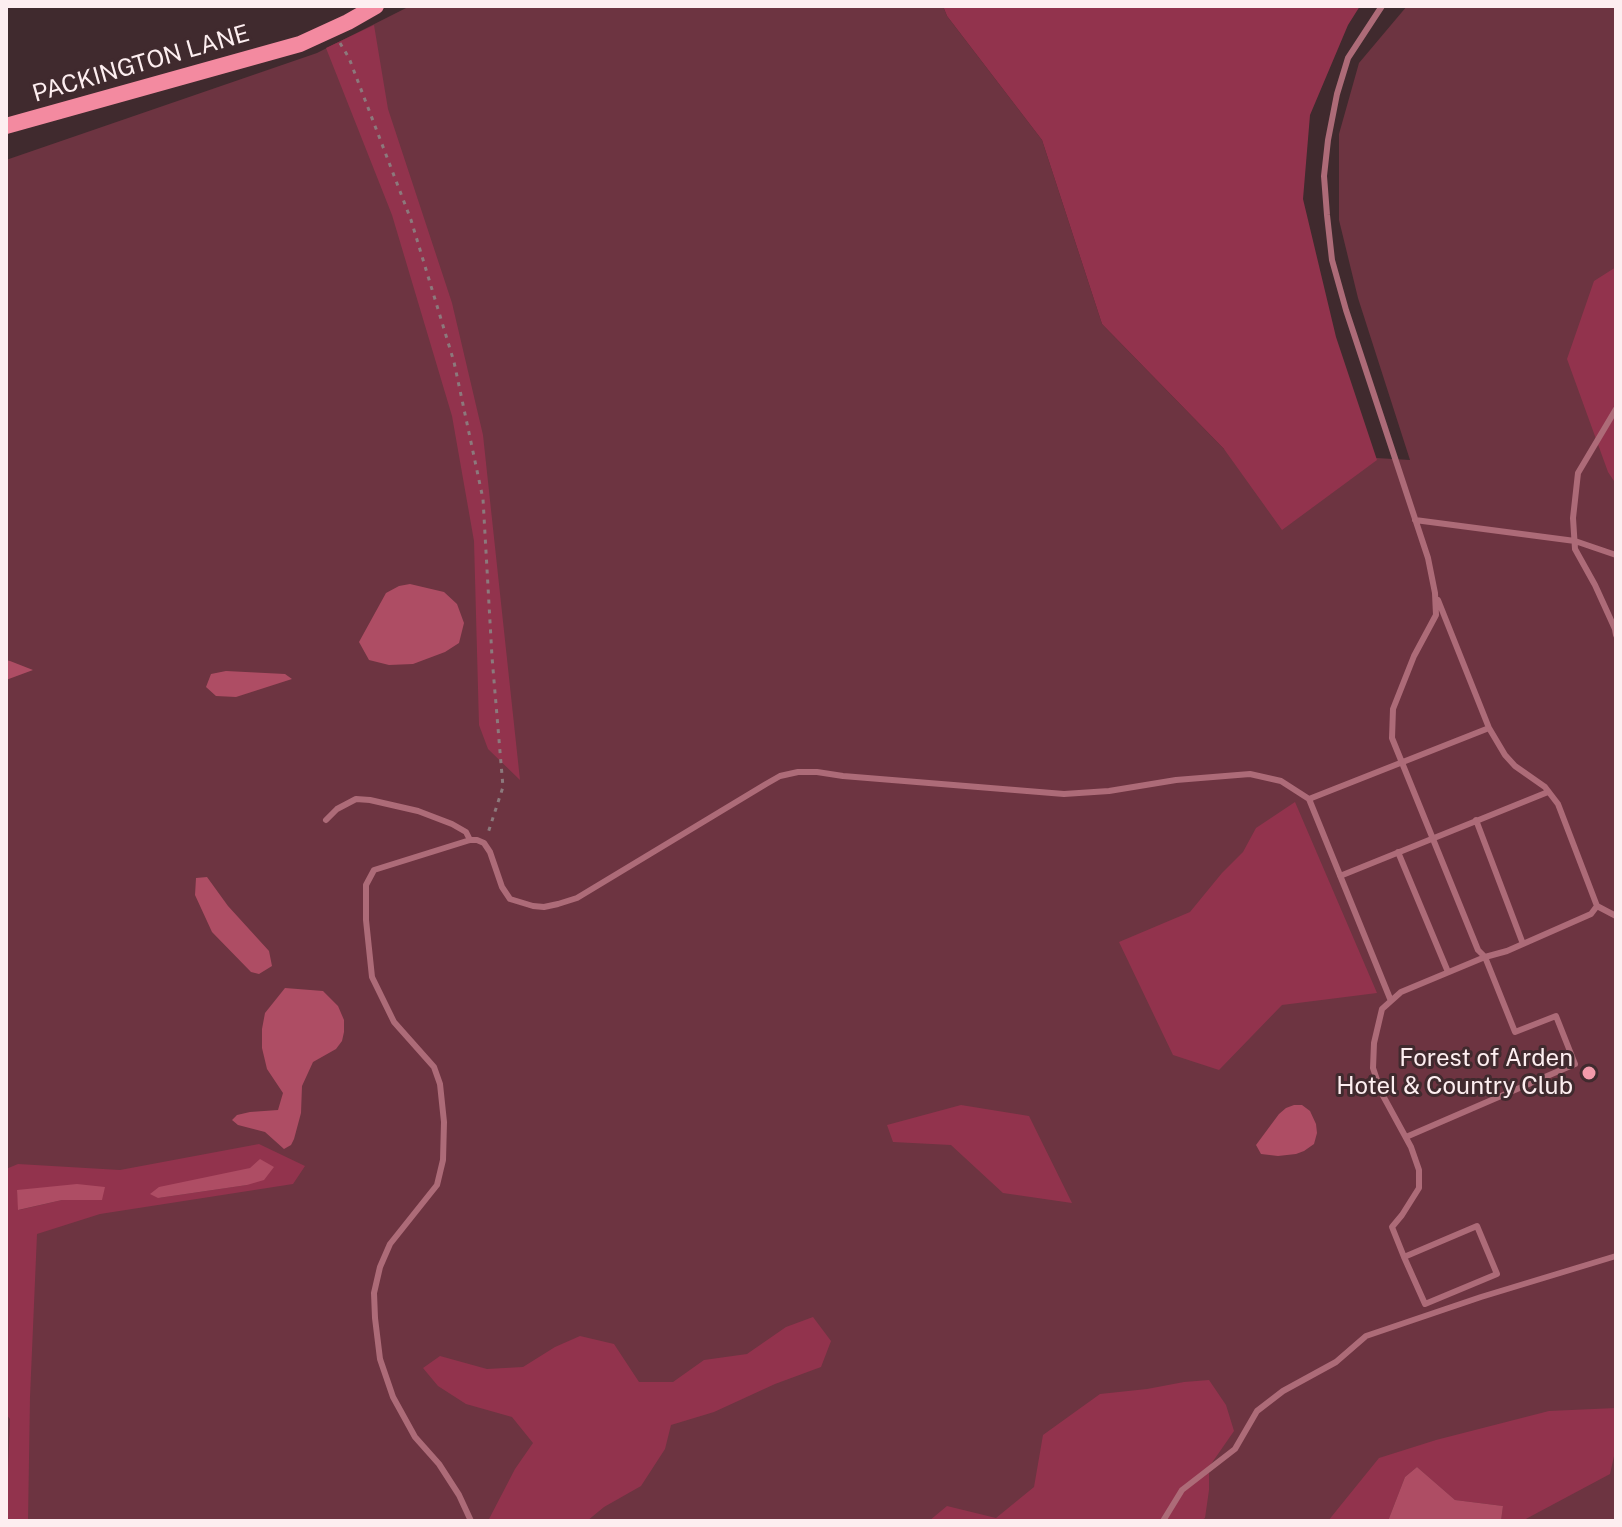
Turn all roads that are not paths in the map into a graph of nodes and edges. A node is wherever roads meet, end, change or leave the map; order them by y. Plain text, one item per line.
1 (376, 6) edge
2 (1382, 6) edge
3 (6, 126) edge
4 (1616, 409) edge
5 (1415, 520) junction
6 (1575, 541) junction
7 (1616, 555) edge
8 (1435, 593) junction
9 (1616, 635) edge
10 (1489, 728) junction
11 (1402, 762) junction
12 (1548, 792) junction
13 (1309, 799) junction
14 (326, 820) dead end
15 (1476, 820) junction
16 (1433, 837) junction
17 (470, 840) junction
18 (1398, 852) junction
19 (1340, 876) junction
20 (1597, 906) junction
21 (1616, 916) edge
22 (1523, 944) junction
23 (1485, 957) junction
24 (1448, 972) junction
25 (1391, 1001) junction
26 (1406, 1137) junction
27 (1616, 1256) edge
28 (1404, 1257) junction
29 (471, 1521) edge
30 (1163, 1521) edge

1 - 3 street, PACKINGTON LANE
2 - 5 lane
4 - 6 lane
5 - 6 lane
5 - 8 lane
6 - 7 lane
6 - 9 lane
8 - 10 lane
8 - 11 lane
10 - 11 lane
10 - 12 lane
11 - 13 lane
11 - 16 lane
12 - 15 lane
12 - 20 lane
13 - 17 lane
13 - 19 lane
14 - 17 lane
15 - 16 lane
15 - 22 lane
16 - 18 lane
16 - 23 lane
17 - 29 lane
18 - 19 lane
18 - 24 lane
19 - 25 lane
20 - 21 lane
20 - 22 lane
22 - 23 lane
23 - 24 lane
23 - 26 lane
24 - 25 lane
25 - 26 lane
26 - 28 lane
27 - 30 lane
28 - 28 lane

